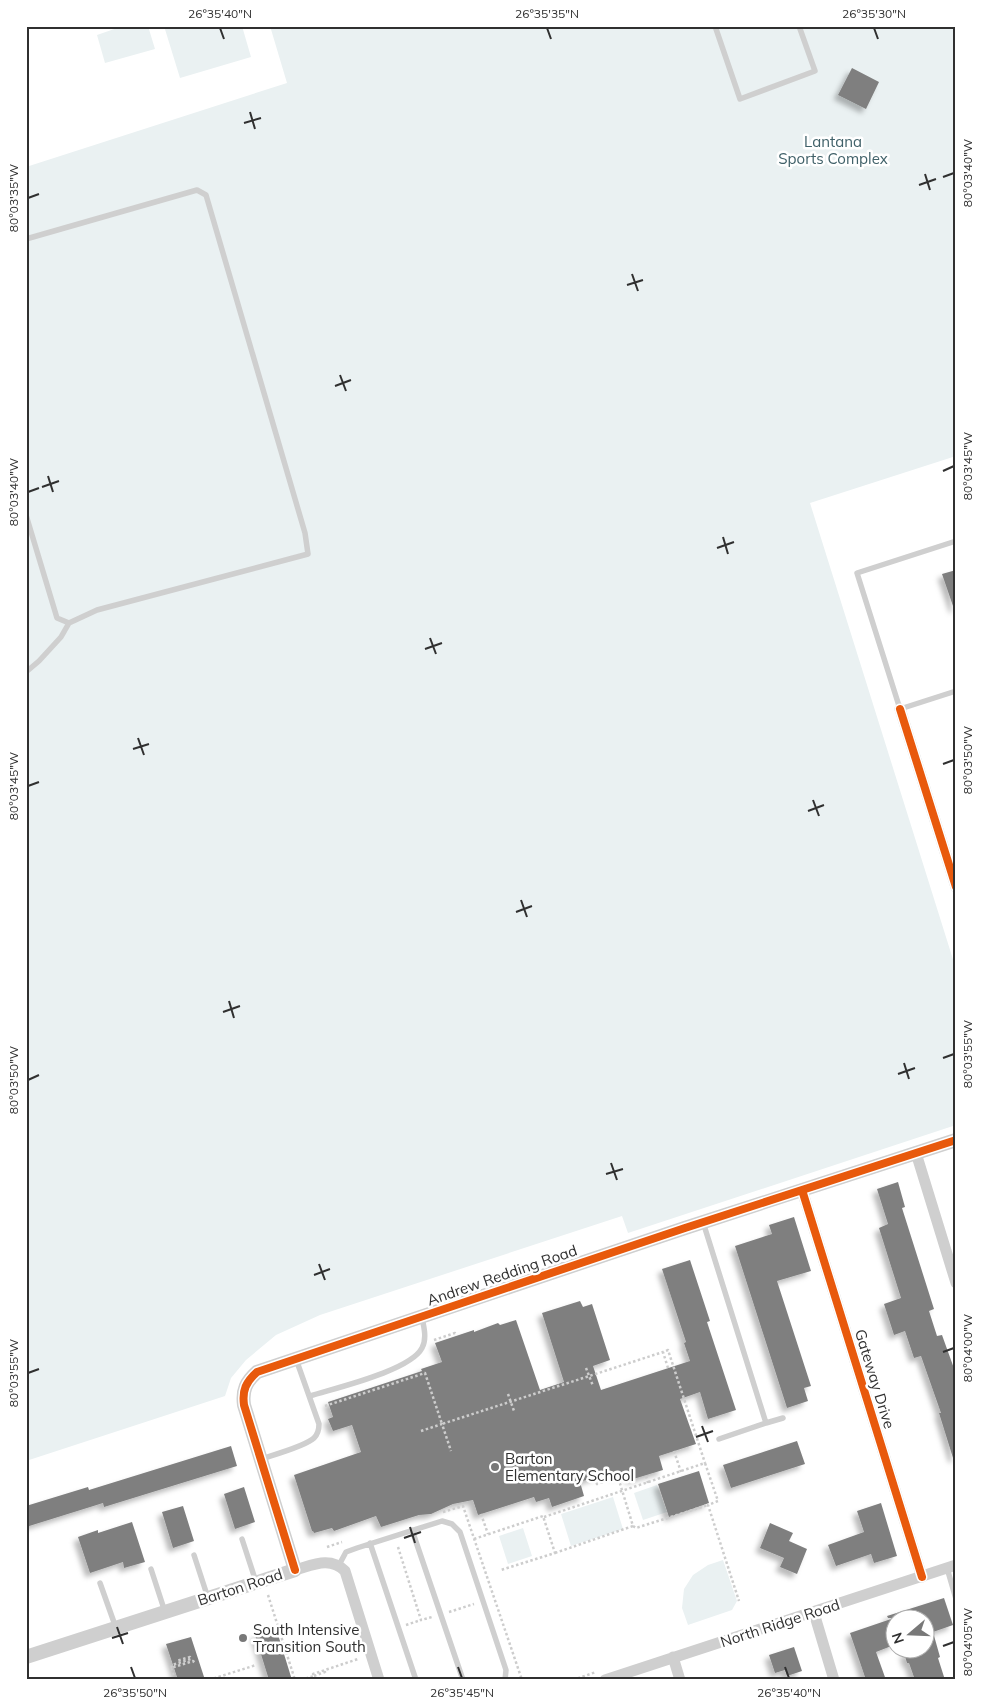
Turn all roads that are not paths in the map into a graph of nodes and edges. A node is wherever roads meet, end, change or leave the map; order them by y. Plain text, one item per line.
1 (715, 26) edge
2 (799, 26) edge
3 (26, 239) edge
4 (26, 515) edge
5 (956, 542) edge
6 (69, 623) junction
7 (26, 672) edge
8 (956, 691) edge
9 (900, 710) junction
10 (956, 887) edge
11 (956, 1140) edge
12 (916, 1153) junction
13 (802, 1190) junction
14 (703, 1222) junction
15 (956, 1283) edge
16 (422, 1317) junction
17 (296, 1359) junction
18 (310, 1396) junction
19 (783, 1418) dead end
20 (766, 1424) junction
21 (719, 1439) dead end
22 (261, 1459) junction
23 (412, 1530) junction
24 (242, 1539) dead end
25 (370, 1543) junction
26 (194, 1555) dead end
27 (339, 1565) junction
28 (951, 1567) edge
29 (151, 1569) dead end
30 (295, 1570) junction
31 (922, 1577) junction
32 (256, 1582) junction
33 (100, 1583) dead end
34 (208, 1598) junction
35 (956, 1599) edge
36 (165, 1612) junction
37 (814, 1613) junction
38 (116, 1628) junction
39 (26, 1657) edge
40 (673, 1657) junction
41 (506, 1678) edge
42 (379, 1680) edge
43 (416, 1680) edge
44 (463, 1680) edge
45 (512, 1680) edge
46 (604, 1680) edge
47 (680, 1680) edge
48 (834, 1680) edge

1 - 2 lane
3 - 6 lane
4 - 6 lane
5 - 9 lane
6 - 7 lane
8 - 9 lane
9 - 10 street
11 - 12 street, Andrew Redding Road
12 - 13 street, Andrew Redding Road
12 - 15 street
13 - 14 street, Andrew Redding Road
13 - 31 street, Gateway Drive
14 - 16 street, Andrew Redding Road
14 - 20 lane
16 - 17 street, Andrew Redding Road
16 - 18 lane
17 - 18 lane
17 - 22 street, Andrew Redding Road
18 - 22 lane
19 - 20 lane
20 - 21 lane
22 - 30 street, Andrew Redding Road
23 - 25 lane
23 - 41 lane
23 - 44 lane
24 - 32 lane
25 - 27 lane
25 - 43 lane
26 - 34 lane
27 - 30 street, Barton Road
27 - 42 street
28 - 31 street, North Ridge Road
28 - 35 lane
29 - 36 lane
30 - 32 street, Barton Road
31 - 37 street, North Ridge Road
32 - 34 street, Barton Road
33 - 38 lane
34 - 36 street, Barton Road
36 - 38 street, Barton Road
37 - 40 street, North Ridge Road
37 - 48 street
38 - 39 street, Barton Road
40 - 46 street, North Ridge Road
40 - 47 street
41 - 45 lane

